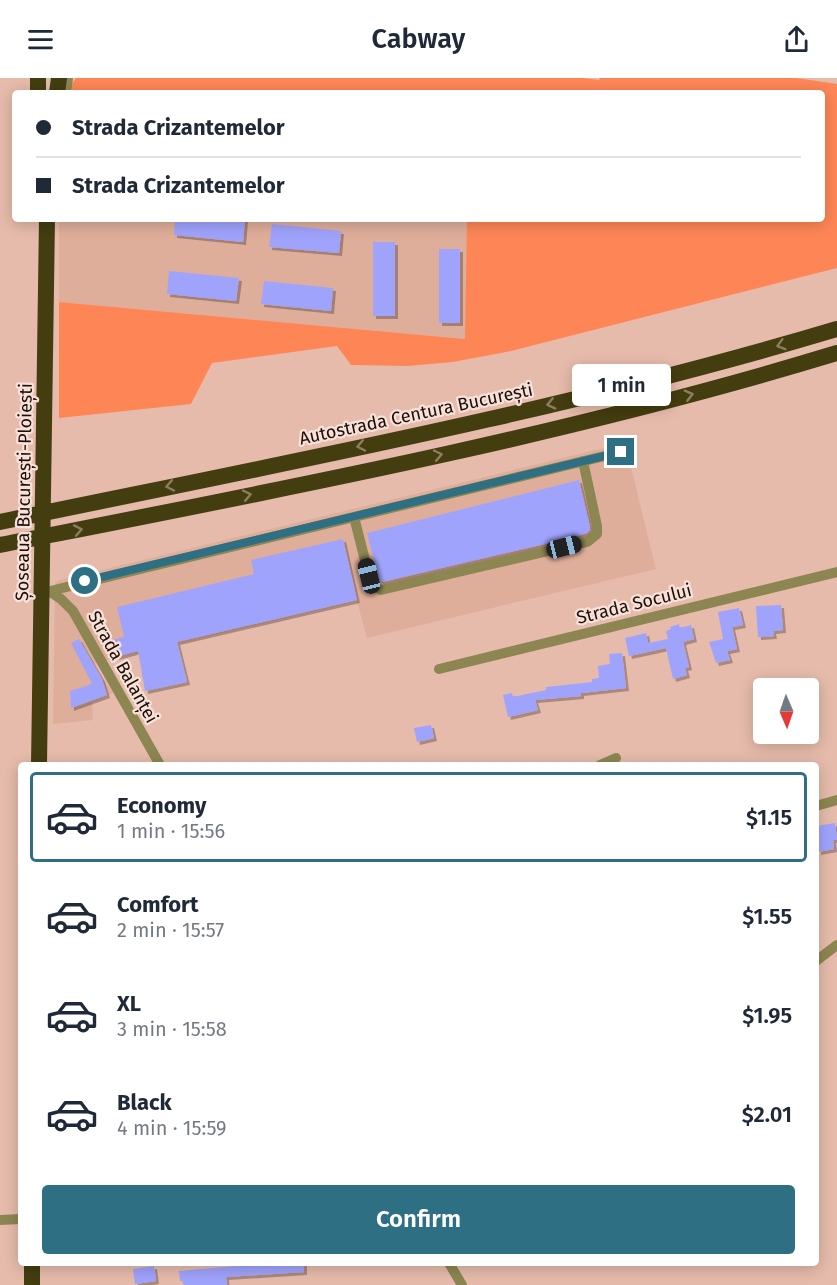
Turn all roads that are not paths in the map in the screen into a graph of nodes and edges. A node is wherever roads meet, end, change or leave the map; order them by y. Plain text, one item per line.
1 (37, 222) edge
2 (47, 222) edge
3 (837, 329) edge
4 (837, 353) edge
5 (621, 452) dead end
6 (583, 461) junction
7 (354, 517) junction
8 (0, 522) edge
9 (0, 545) edge
10 (837, 572) edge
11 (45, 592) junction
12 (439, 669) dead end
13 (616, 758) dead end
14 (29, 762) edge
15 (39, 762) edge
16 (158, 762) edge
17 (607, 762) edge
18 (837, 801) edge
19 (819, 805) edge
20 (837, 945) edge
21 (819, 959) edge
22 (18, 1219) edge
23 (0, 1220) edge
24 (23, 1266) edge
25 (32, 1266) edge
26 (41, 1266) edge
27 (451, 1266) edge
28 (22, 1285) edge
29 (32, 1285) edge
30 (41, 1285) edge
31 (462, 1285) edge

1 - 14 highway, Șoseaua București-Ploiești
2 - 11 highway, Șoseaua București-Ploiești
3 -> 8 highway, Autostrada Centura București
9 -> 4 highway
5 - 6 street
6 - 7 street
6 - 7 street
7 - 11 street
10 - 12 street, Strada Socului
11 - 15 highway, Șoseaua București-Ploiești
11 - 16 street, Strada Balanței
13 - 17 street
18 - 19 street
20 - 21 street
22 - 23 street
24 - 28 highway
25 - 29 highway
26 - 30 highway
27 - 31 street

